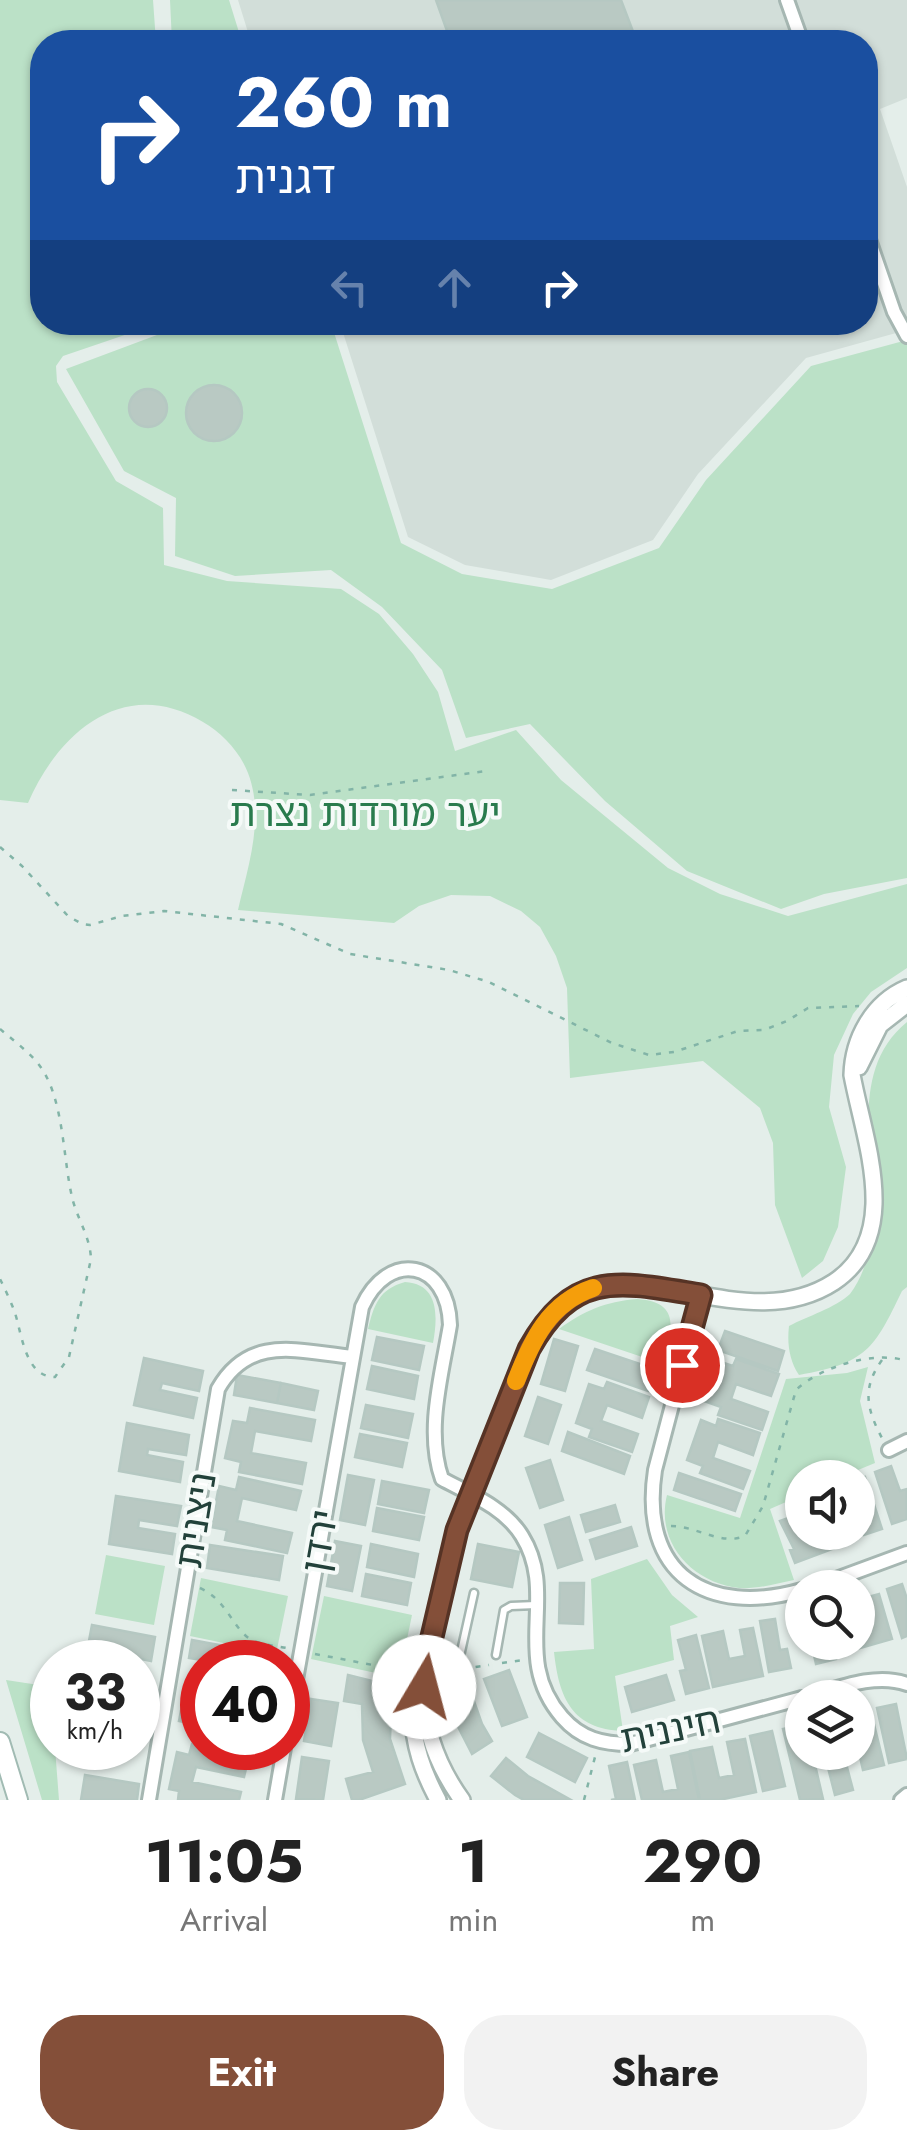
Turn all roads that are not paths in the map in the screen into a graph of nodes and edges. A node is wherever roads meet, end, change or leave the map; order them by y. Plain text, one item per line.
1 (787, 0) edge
2 (798, 30) edge
3 (878, 266) edge
4 (907, 336) edge
5 (907, 988) edge
6 (907, 1004) edge
7 (859, 1111) junction
8 (701, 1295) junction
9 (353, 1357) junction
10 (907, 1441) edge
11 (888, 1450) road end
12 (471, 1495) junction
13 (907, 1553) edge
14 (861, 1570) edge
15 (474, 1593) dead end
16 (785, 1593) edge
17 (536, 1605) junction
18 (301, 1640) edge
19 (496, 1655) dead end
20 (427, 1658) junction
21 (423, 1675) junction
22 (875, 1681) edge
23 (907, 1684) edge
24 (785, 1703) edge
25 (0, 1742) edge
26 (280, 1770) edge
27 (6, 1775) edge
28 (18, 1800) edge
29 (148, 1800) edge
30 (275, 1800) edge
31 (438, 1800) edge
32 (462, 1800) edge

1 - 2 street
3 - 4 street
5 - 7 street
6 - 7 street
7 - 8 street
8 - 12 street
8 - 16 street
9 - 12 street, ירדן
9 - 18 street, ירדן
9 - 29 street, ניצנית
10 - 11 street
12 - 17 street, חיננית
12 - 20 street
13 - 14 street
15 - 20 lane
17 - 19 lane
17 - 24 street, חיננית
20 - 21 street
21 - 31 street
21 - 32 street
22 - 23 street, חיננית
25 - 27 main road
26 - 30 street
27 - 28 main road

